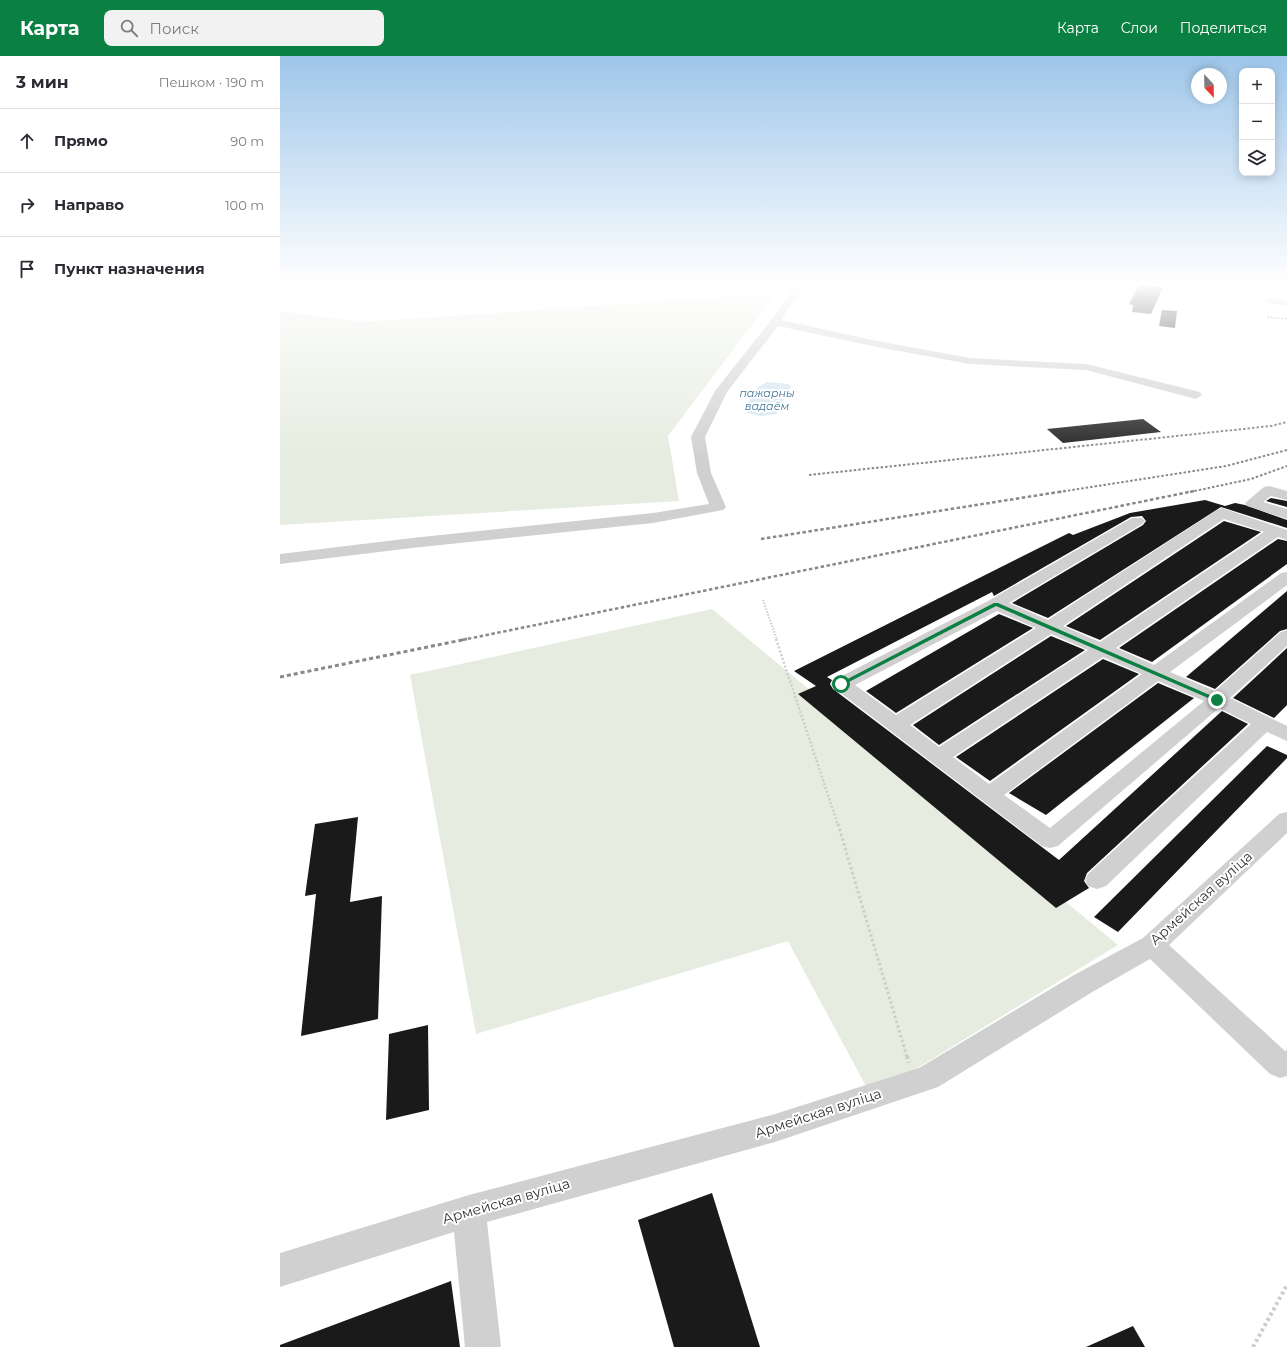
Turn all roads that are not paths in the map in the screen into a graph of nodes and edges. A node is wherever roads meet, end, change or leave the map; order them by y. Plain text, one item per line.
1 (760, 341) edge
2 (864, 341) edge
3 (1196, 395) dead end
4 (1287, 496) edge
5 (1287, 514) edge
6 (1138, 521) dead end
7 (1282, 533) edge
8 (280, 559) edge
9 (1287, 577) edge
10 (996, 604) junction
11 (1049, 627) junction
12 (1287, 636) edge
13 (1101, 650) junction
14 (1154, 674) junction
15 (1217, 700) junction
16 (1265, 723) junction
17 (897, 724) junction
18 (1287, 734) edge
19 (940, 756) junction
20 (990, 794) junction
21 (1287, 820) edge
22 (1097, 880) dead end
23 (1152, 945) junction
24 (1287, 1063) edge
25 (469, 1211) junction
26 (280, 1270) edge
27 (483, 1347) edge

1 - 8 street
2 - 3 street
4 - 5 street
6 - 10 street
7 - 11 street
7 - 13 street
9 - 14 street
10 - 11 street
10 - 17 street
11 - 13 street
11 - 17 street
12 - 15 street
13 - 14 street
13 - 19 street
14 - 15 street
14 - 20 street
15 - 16 street
15 - 20 street
16 - 18 street
16 - 22 street
17 - 19 street
19 - 20 street
21 - 23 street, Армейская вуліца
23 - 24 street
23 - 25 street, Армейская вуліца
25 - 26 street, Армейская вуліца
25 - 27 street

